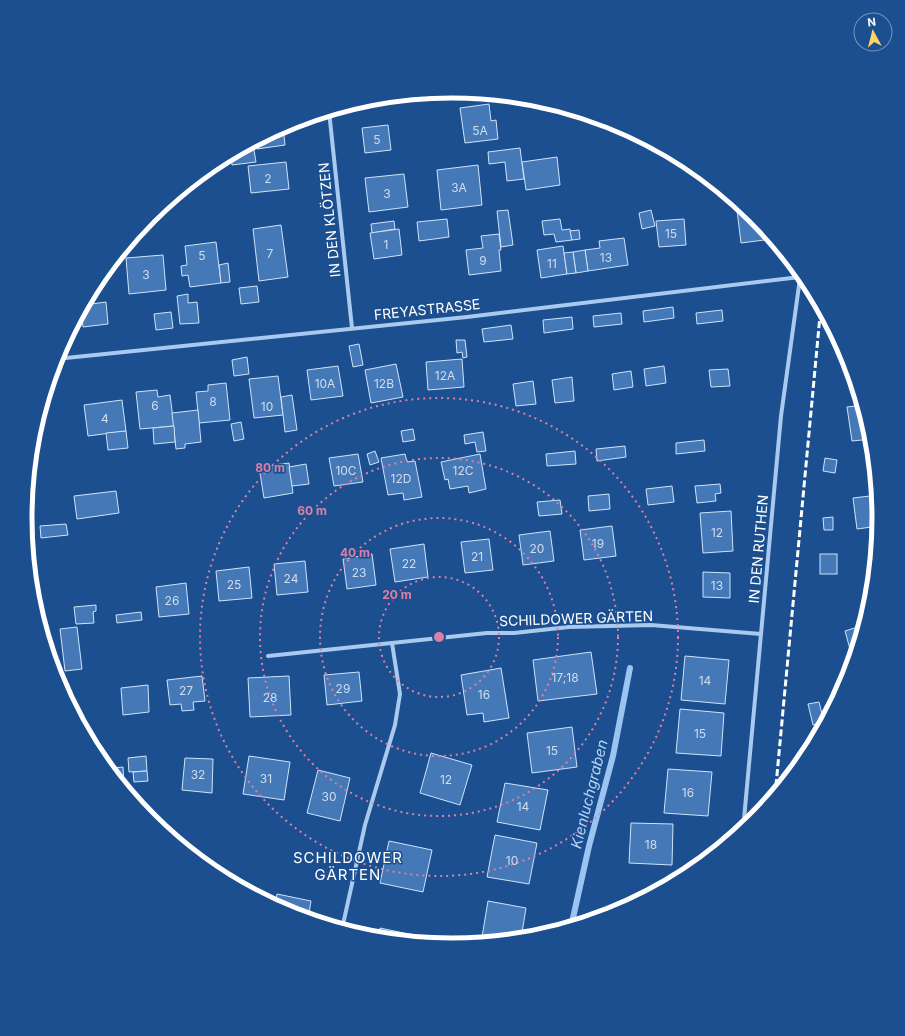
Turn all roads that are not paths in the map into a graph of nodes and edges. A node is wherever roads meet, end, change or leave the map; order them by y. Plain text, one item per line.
1 (330, 116) edge
2 (798, 278) edge
3 (800, 281) edge
4 (352, 328) junction
5 (64, 358) edge
6 (761, 634) junction
7 (392, 643) junction
8 (268, 656) dead end
9 (744, 821) edge
10 (343, 924) edge

1 - 4 street, IN DEN KLÖTZEN
2 - 4 street, FREYASTRASSE
3 - 6 street, IN DEN RUTHEN
4 - 5 street, FREYASTRASSE
6 - 7 street, SCHILDOWER GÄRTEN
6 - 9 street, IN DEN RUTHEN
7 - 8 street, SCHILDOWER GÄRTEN
7 - 10 street

